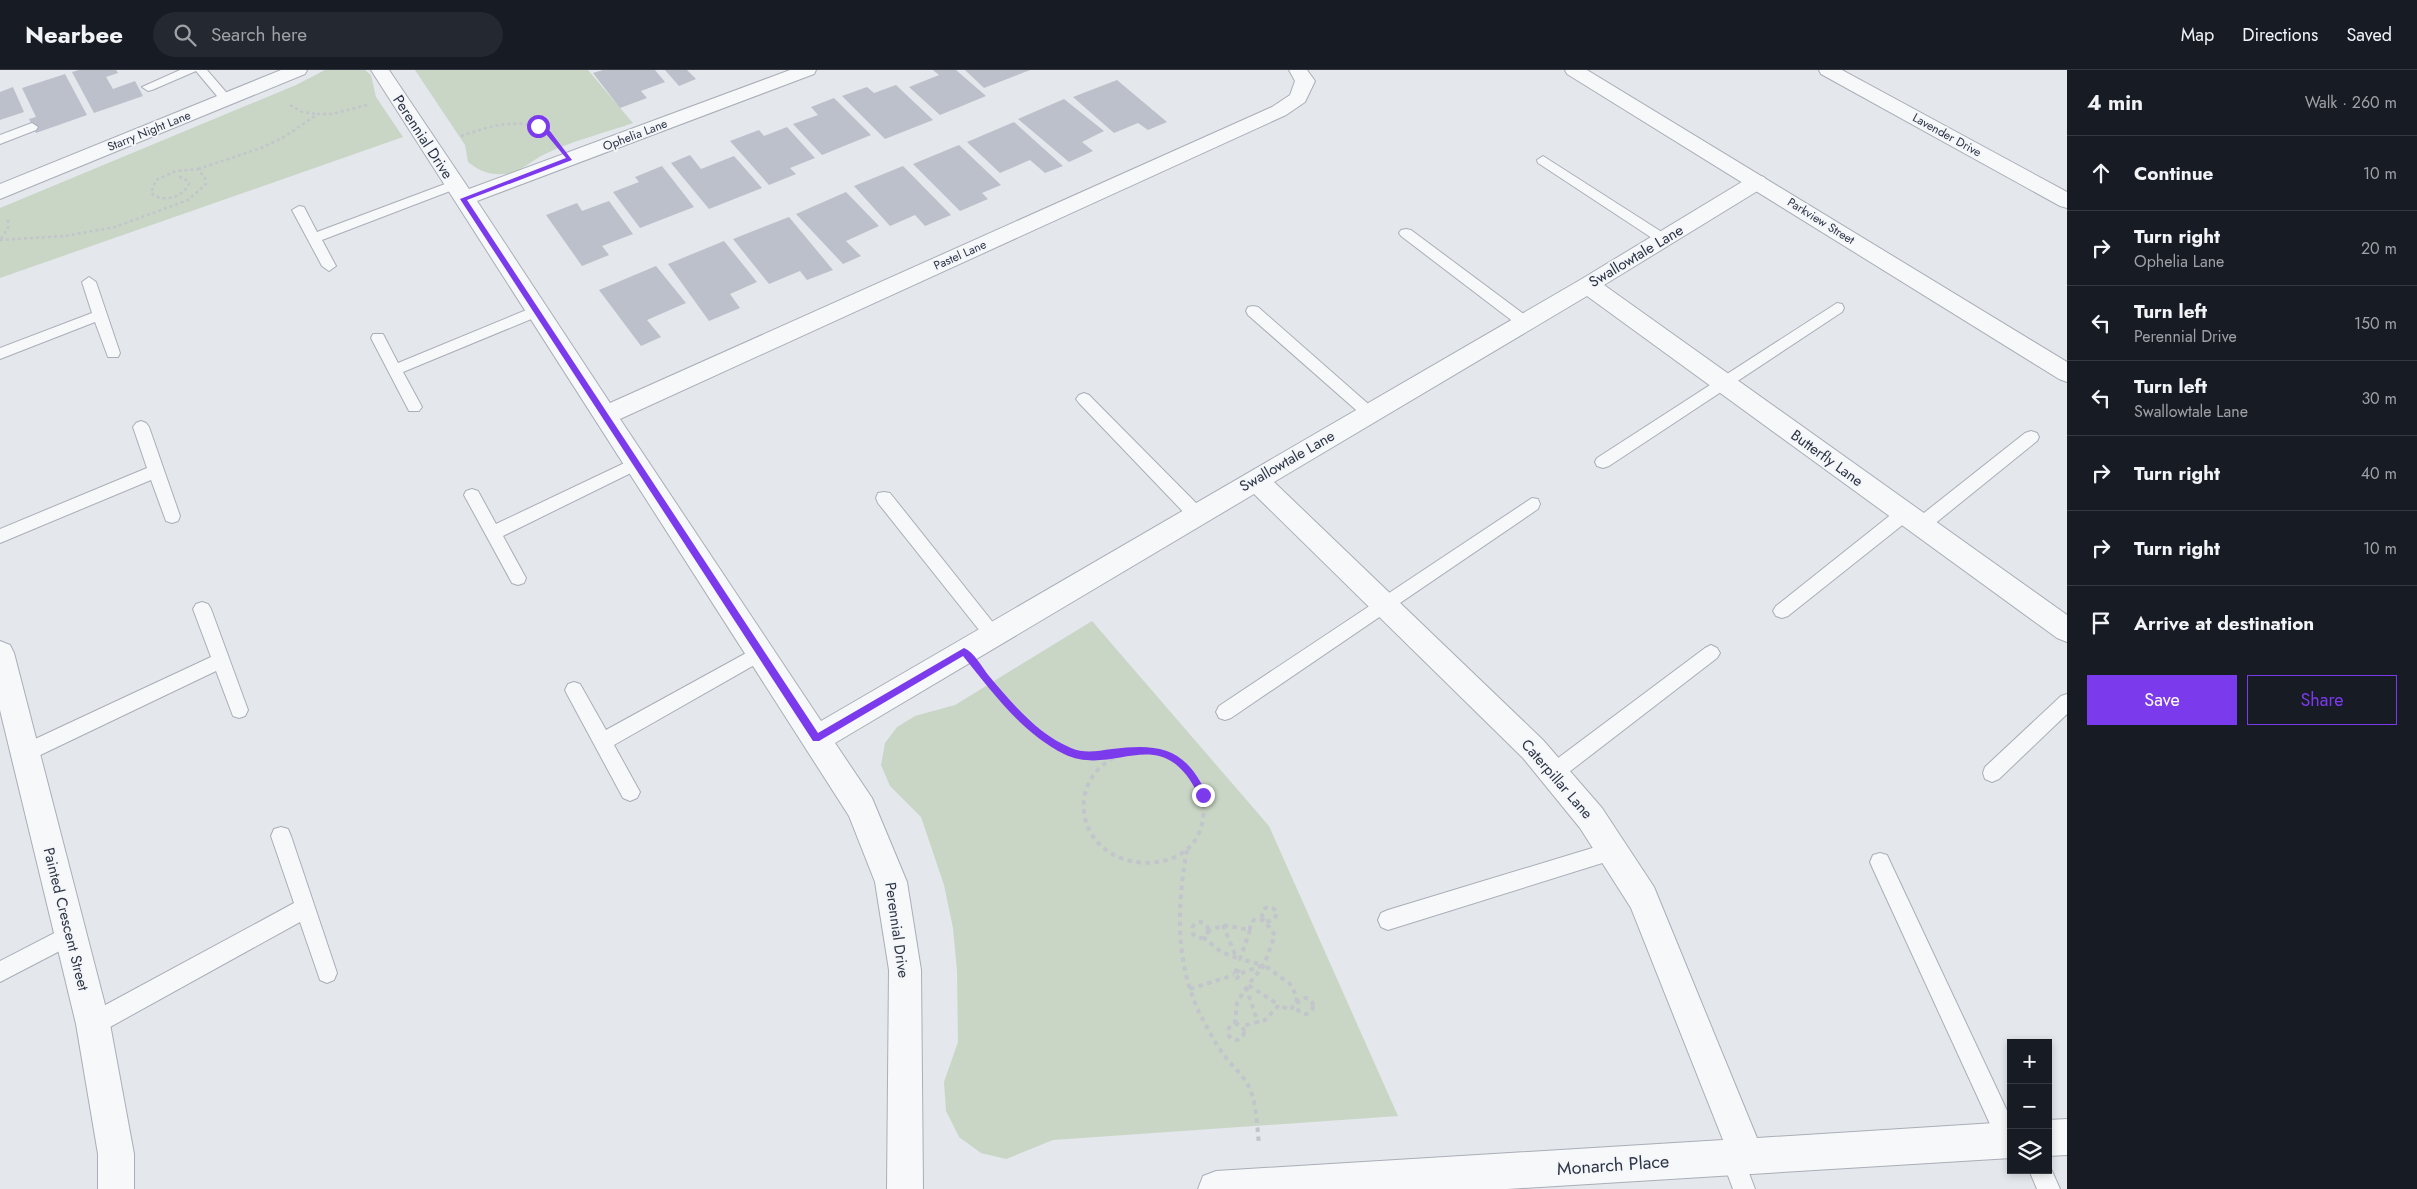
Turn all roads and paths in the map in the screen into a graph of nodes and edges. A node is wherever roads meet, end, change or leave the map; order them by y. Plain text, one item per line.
1 (191, 70) edge
2 (201, 70) edge
3 (298, 70) edge
4 (380, 70) edge
5 (807, 70) edge
6 (1574, 70) edge
7 (1828, 70) edge
8 (1301, 76) edge
9 (148, 87) dead end
10 (396, 96) junction
11 (226, 99) junction
12 (32, 128) dead end
13 (0, 140) edge
14 (430, 147) junction
15 (570, 159) junction
16 (1543, 160) dead end
17 (198, 169) junction
18 (176, 178) dead end
19 (1757, 182) junction
20 (0, 192) edge
21 (458, 192) junction
22 (2067, 201) edge
23 (299, 210) dead end
24 (1406, 233) dead end
25 (314, 238) junction
26 (1663, 239) junction
27 (0, 240) edge
28 (329, 266) dead end
29 (89, 282) dead end
30 (1588, 285) junction
31 (1837, 308) dead end
32 (536, 311) junction
33 (1253, 311) dead end
34 (100, 315) junction
35 (1524, 322) junction
36 (378, 338) dead end
37 (113, 353) dead end
38 (0, 354) edge
39 (395, 370) junction
40 (2067, 373) edge
41 (1724, 384) junction
42 (1084, 399) dead end
43 (414, 407) dead end
44 (1369, 413) junction
45 (604, 416) junction
46 (141, 427) dead end
47 (2031, 437) dead end
48 (1603, 462) dead end
49 (636, 464) junction
50 (156, 471) junction
51 (1255, 479) junction
52 (472, 495) dead end
53 (884, 498) dead end
54 (1532, 504) dead end
55 (1196, 514) junction
56 (172, 516) dead end
57 (1912, 520) junction
58 (493, 533) junction
59 (0, 536) edge
60 (518, 578) dead end
61 (1384, 604) junction
62 (202, 609) dead end
63 (1782, 611) dead end
64 (2067, 630) edge
65 (993, 635) junction
66 (964, 651) junction
67 (0, 653) edge
68 (1711, 653) dead end
69 (759, 654) junction
70 (221, 660) junction
71 (4, 689) edge
72 (574, 690) dead end
73 (2067, 702) edge
74 (239, 710) dead end
75 (1225, 712) dead end
76 (816, 739) junction
77 (602, 742) junction
78 (1122, 752) junction
79 (25, 753) junction
80 (1553, 773) junction
81 (1992, 773) dead end
82 (630, 792) dead end
83 (281, 836) dead end
84 (1188, 850) junction
85 (1612, 851) junction
86 (1880, 862) dead end
87 (305, 908) junction
88 (1264, 920) junction
89 (1388, 920) dead end
90 (1223, 925) junction
91 (1250, 930) junction
92 (1207, 932) junction
93 (70, 936) junction
94 (1203, 937) junction
95 (1238, 958) junction
96 (1264, 965) junction
97 (0, 972) edge
98 (327, 972) dead end
99 (1248, 986) junction
100 (1190, 989) junction
101 (1297, 1002) junction
102 (1279, 1005) junction
103 (1258, 1023) junction
104 (93, 1024) junction
105 (1234, 1024) junction
106 (1242, 1026) junction
107 (2007, 1134) edge
108 (2067, 1137) edge
109 (2052, 1138) edge
110 (2007, 1140) edge
111 (1741, 1168) edge
112 (2042, 1174) edge
113 (1449, 1182) edge
114 (1266, 1186) junction
115 (116, 1189) edge
116 (905, 1189) edge
117 (1216, 1189) edge
118 (2049, 1189) edge

1 - 9 lane
2 - 11 lane
3 - 11 street, Starry Night Lane
4 - 10 street, Perennial Drive
5 - 15 street, Ophelia Lane
6 - 19 street, Parkview Street
7 - 22 street, Lavender Drive
8 - 45 street, Pastel Lane
10 - 14 street, Perennial Drive
10 - 17 path
11 - 20 street, Starry Night Lane
12 - 13 lane
14 - 15 path
14 - 21 street, Perennial Drive
15 - 21 street, Ophelia Lane
16 - 26 lane
17 - 18 path
17 - 27 path
19 - 26 street, Swallowtale Lane
19 - 40 street, Parkview Street
21 - 25 lane
21 - 32 street, Perennial Drive
23 - 25 lane
24 - 35 lane
25 - 28 lane
26 - 30 street, Swallowtale Lane
29 - 34 lane
30 - 35 street, Swallowtale Lane
30 - 41 street, Butterfly Lane
31 - 41 lane
32 - 39 lane
32 - 45 street, Perennial Drive
33 - 44 lane
34 - 37 lane
34 - 38 lane
35 - 44 street, Swallowtale Lane
36 - 39 lane
39 - 43 lane
41 - 48 lane
41 - 57 street, Butterfly Lane
42 - 55 lane
44 - 51 street, Swallowtale Lane
45 - 49 street, Perennial Drive
46 - 50 lane
47 - 57 lane
49 - 58 lane
49 - 69 street, Perennial Drive
50 - 56 lane
50 - 59 lane
51 - 55 street, Swallowtale Lane
51 - 61 street, Caterpillar Lane
52 - 58 lane
53 - 65 lane
54 - 61 lane
55 - 65 street, Swallowtale Lane
57 - 63 lane
57 - 64 street, Butterfly Lane
58 - 60 lane
61 - 75 lane
61 - 80 street, Caterpillar Lane
62 - 70 lane
65 - 66 street, Swallowtale Lane
66 - 76 street, Swallowtale Lane
66 - 78 path
67 - 71 street, Painted Crescent Street
68 - 80 lane
69 - 76 street, Perennial Drive
69 - 77 lane
70 - 74 lane
70 - 79 lane
71 - 79 street, Painted Crescent Street
72 - 77 lane
73 - 81 lane
76 - 116 street, Perennial Drive
77 - 82 lane
78 - 84 path
78 - 84 path
79 - 93 street, Painted Crescent Street
80 - 85 street, Caterpillar Lane
83 - 87 lane
84 - 100 path
85 - 89 lane
85 - 111 street, Caterpillar Lane
86 - 107 lane
87 - 98 lane
87 - 104 lane
88 - 88 path
88 - 91 path
88 - 96 path
90 - 91 path
90 - 92 path
90 - 95 path
91 - 95 path
92 - 94 path
92 - 94 path
93 - 97 lane
93 - 104 street, Painted Crescent Street
94 - 95 path
95 - 96 path
96 - 99 path
96 - 100 path
96 - 101 path
99 - 102 path
99 - 103 path
99 - 105 path
100 - 114 path
101 - 101 path
101 - 102 path
102 - 103 path
103 - 106 path
104 - 115 street, Painted Crescent Street
105 - 106 path
105 - 106 path
108 - 109 street
110 - 111 street, Monarch Place
111 - 113 street, Monarch Place
112 - 118 lane
113 - 114 street, Monarch Place
114 - 117 street, Monarch Place

